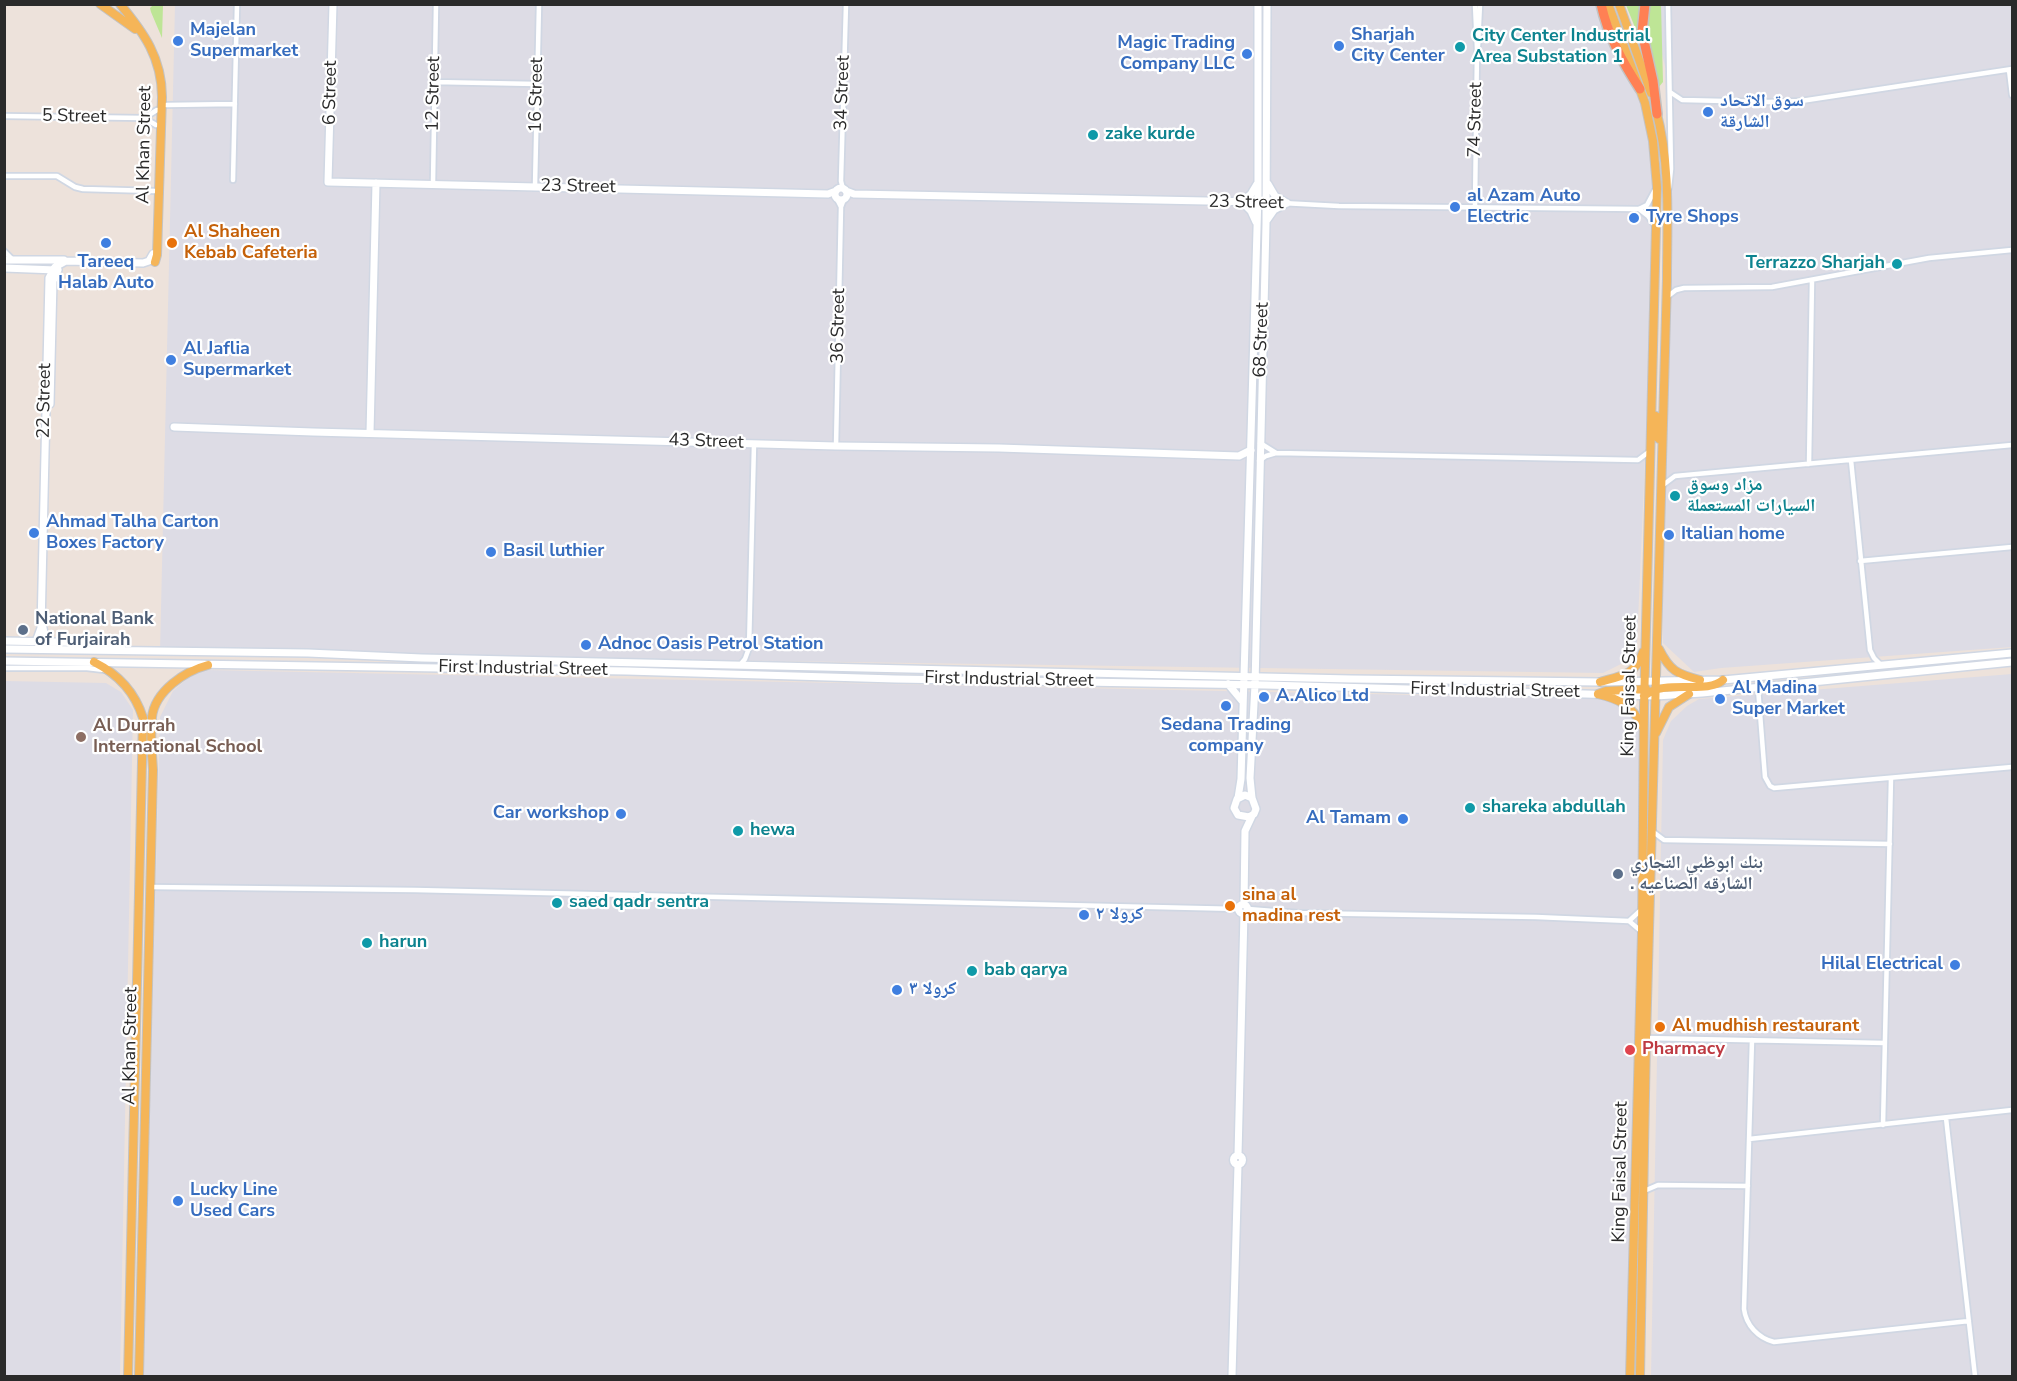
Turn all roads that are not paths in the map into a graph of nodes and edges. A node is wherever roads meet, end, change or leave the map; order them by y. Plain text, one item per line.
1 (100, 4) edge
2 (115, 4) edge
3 (120, 4) edge
4 (237, 4) edge
5 (333, 4) edge
6 (435, 4) edge
7 (539, 4) edge
8 (846, 4) edge
9 (1258, 4) edge
10 (1267, 4) edge
11 (1475, 4) edge
12 (1480, 4) edge
13 (1600, 4) edge
14 (1608, 4) edge
15 (1619, 4) edge
16 (1645, 4) edge
17 (1668, 4) edge
18 (1258, 20) junction
19 (135, 29) junction
20 (1477, 49) junction
21 (2011, 70) edge
22 (434, 81) junction
23 (537, 84) junction
24 (1640, 89) junction
25 (1670, 92) junction
26 (2013, 95) edge
27 (1682, 100) junction
28 (1267, 102) junction
29 (166, 105) dead end
30 (235, 105) junction
31 (157, 110) junction
32 (1670, 111) junction
33 (1657, 114) junction
34 (5, 117) edge
35 (144, 118) junction
36 (156, 125) junction
37 (4, 176) edge
38 (233, 180) dead end
39 (328, 182) joint
40 (1258, 182) junction
41 (1266, 182) junction
42 (376, 183) junction
43 (433, 183) junction
44 (535, 186) junction
45 (1657, 187) junction
46 (155, 191) junction
47 (841, 193) junction
48 (1668, 193) junction
49 (1474, 195) junction
50 (1242, 202) junction
51 (1257, 202) junction
52 (1266, 202) junction
53 (1287, 203) junction
54 (1470, 207) junction
55 (1483, 207) junction
56 (1639, 209) junction
57 (1257, 223) junction
58 (1266, 224) junction
59 (1656, 228) junction
60 (2013, 250) edge
61 (4, 251) edge
62 (154, 258) junction
63 (4, 260) edge
64 (13, 260) junction
65 (70, 261) junction
66 (4, 268) edge
67 (56, 270) junction
68 (1667, 279) junction
69 (1812, 280) junction
70 (1684, 288) junction
71 (1666, 297) junction
72 (1651, 414) junction
73 (174, 427) dead end
74 (370, 433) junction
75 (1662, 436) junction
76 (1260, 442) junction
77 (754, 444) junction
78 (2013, 445) edge
79 (836, 446) junction
80 (1251, 450) junction
81 (1651, 450) junction
82 (1276, 453) junction
83 (1239, 456) junction
84 (1851, 460) junction
85 (1259, 461) junction
86 (1641, 463) junction
87 (1251, 464) junction
88 (1809, 464) junction
89 (1661, 466) junction
90 (1650, 474) junction
91 (1676, 476) junction
92 (1661, 487) junction
93 (2013, 547) edge
94 (1860, 561) junction
95 (1646, 639) junction
96 (4, 641) edge
97 (36, 642) junction
98 (48, 642) junction
99 (1658, 647) junction
100 (749, 648) junction
101 (4, 649) edge
102 (54, 649) junction
103 (123, 650) junction
104 (1870, 650) junction
105 (2013, 652) edge
106 (1245, 657) junction
107 (1255, 659) junction
108 (4, 661) edge
109 (94, 662) junction
110 (2013, 662) edge
111 (740, 664) junction
112 (208, 665) junction
113 (757, 665) junction
114 (1881, 665) junction
115 (1862, 666) junction
116 (4, 668) edge
117 (111, 671) junction
118 (1229, 675) junction
119 (1245, 675) junction
120 (1255, 676) junction
121 (1274, 676) junction
122 (1700, 680) junction
123 (1723, 680) junction
124 (1600, 682) junction
125 (1228, 684) junction
126 (1244, 685) junction
127 (1255, 685) junction
128 (1266, 685) junction
129 (1758, 688) junction
130 (1644, 689) junction
131 (1656, 689) junction
132 (1598, 694) junction
133 (1689, 694) junction
134 (1253, 701) junction
135 (1244, 702) junction
136 (1643, 729) junction
137 (1654, 737) junction
138 (2013, 767) edge
139 (1891, 778) junction
140 (1238, 798) junction
141 (1252, 798) junction
142 (1238, 815) junction
143 (1252, 816) junction
144 (1245, 831) junction
145 (1652, 831) junction
146 (1664, 840) junction
147 (1890, 844) junction
148 (1652, 850) junction
149 (150, 887) junction
150 (1244, 909) junction
151 (1641, 909) junction
152 (1629, 921) junction
153 (1642, 932) junction
154 (1646, 1038) junction
155 (1752, 1040) junction
156 (1885, 1043) junction
157 (2013, 1110) edge
158 (1946, 1118) junction
159 (1883, 1125) junction
160 (1749, 1139) junction
161 (1644, 1175) junction
162 (1658, 1185) junction
163 (1748, 1186) junction
164 (1643, 1191) junction
165 (1969, 1321) junction
166 (128, 1375) edge
167 (139, 1377) edge
168 (1232, 1377) edge
169 (1630, 1377) edge
170 (1640, 1377) edge
171 (1975, 1377) edge

1 - 19 main road
2 - 19 main road, Al Khan Street
3 - 62 main road, Al Khan Street
4 - 30 street
5 - 39 street, 6 Street
6 - 22 street, 12 Street
7 - 23 street, 16 Street
8 - 47 street, 34 Street
9 - 18 street, 68 Street
10 - 28 street, 68 Street
11 - 20 street, 74 Street
12 - 20 street, 74 Street
13 - 24 highway
14 - 24 main road, King Faisal Street
15 - 33 main road, King Faisal Street
16 - 33 highway
17 - 25 street
18 - 28 street
18 - 40 street, 68 Street
19 - 31 main road, Al Khan Street
20 - 49 street, 74 Street
21 - 26 street
21 - 27 street
22 - 23 street
22 - 43 street, 12 Street
23 - 44 street, 16 Street
24 - 45 main road, King Faisal Street
25 - 27 street
25 - 32 street
27 - 32 street
28 - 41 street, 68 Street
29 - 30 street
30 - 38 street
31 - 35 street
31 - 36 main road, Al Khan Street
32 - 48 street
33 - 48 main road, King Faisal Street
34 - 35 street, 5 Street
35 - 36 street, 5 Street
36 - 46 main road, Al Khan Street
37 - 46 street
39 - 42 street, 23 Street
40 - 50 street
40 - 51 street, 68 Street
41 - 52 street, 68 Street
41 - 53 street
42 - 43 street, 23 Street
42 - 74 street
43 - 44 street, 23 Street
44 - 47 street, 23 Street
45 - 56 street
45 - 59 main road, King Faisal Street
46 - 62 main road, Al Khan Street
47 - 50 street, 23 Street
47 - 79 street, 36 Street
48 - 68 main road, King Faisal Street
49 - 54 street
49 - 54 street, 74 Street
49 - 55 street
50 - 51 street, 23 Street
50 - 57 street
51 - 52 street, 23 Street
51 - 57 street, 68 Street
52 - 53 street, 23 Street
52 - 58 street, 68 Street
53 - 54 street, 23 Street
53 - 58 street
54 - 55 street, 23 Street
55 - 56 street, 23 Street
56 - 59 street
57 - 80 street, 68 Street
58 - 76 street, 68 Street
59 - 72 main road, King Faisal Street
60 - 69 street
61 - 64 street
62 - 65 street
62 - 67 street
63 - 64 street
64 - 65 street
65 - 67 street
66 - 67 street
67 - 97 street, 22 Street
67 - 98 street, 22 Street
68 - 70 street
68 - 71 main road, King Faisal Street
69 - 70 street
69 - 88 street
70 - 71 street
71 - 75 main road, King Faisal Street
72 - 75 main road
72 - 81 main road, King Faisal Street
73 - 74 street, 43 Street
74 - 77 street, 43 Street
75 - 89 main road, King Faisal Street
76 - 82 street
76 - 85 street, 68 Street
77 - 79 street, 43 Street
77 - 100 street
78 - 84 street
79 - 83 street, 43 Street
80 - 83 street, 43 Street
80 - 87 street, 68 Street
81 - 86 street
81 - 90 main road, King Faisal Street
82 - 85 street
82 - 86 street
83 - 87 street
84 - 88 street
84 - 94 street
85 - 107 street, 68 Street
86 - 90 street
87 - 106 street, 68 Street
88 - 91 street
89 - 91 street
89 - 92 main road, King Faisal Street
90 - 95 main road, King Faisal Street
91 - 92 street
92 - 99 main road, King Faisal Street
93 - 94 street
94 - 104 street
95 - 124 main road
95 - 130 main road, King Faisal Street
96 - 97 street
97 - 98 street
98 - 102 street
98 - 103 street
99 - 122 main road
99 - 131 main road, King Faisal Street
100 - 111 street
100 - 113 street
101 - 102 street, First Industrial Street
102 - 103 street, First Industrial Street
103 - 111 street, First Industrial Street
104 - 114 street
104 - 115 street
105 - 114 street, First Industrial Street
106 - 118 street
106 - 119 street, 68 Street
107 - 120 street, 68 Street
107 - 121 street
108 - 109 street, First Industrial Street
109 - 112 street, First Industrial Street
109 - 117 main road
110 - 129 street, First Industrial Street
111 - 113 street, First Industrial Street
112 - 125 street, First Industrial Street
112 - 149 main road, Al Khan Street
113 - 118 street, First Industrial Street
114 - 115 street, First Industrial Street
115 - 123 street, First Industrial Street
116 - 117 street
117 - 166 main road, Al Khan Street
118 - 119 street, First Industrial Street
119 - 120 street, First Industrial Street
119 - 126 street, 68 Street
120 - 121 street, First Industrial Street
120 - 127 street, 68 Street
121 - 124 street, First Industrial Street
122 - 123 street, First Industrial Street
122 - 131 street, First Industrial Street
123 - 131 main road
124 - 130 street, First Industrial Street
125 - 126 street, First Industrial Street
125 - 135 street
126 - 127 street, First Industrial Street
126 - 135 street, 68 Street
127 - 128 street, First Industrial Street
127 - 134 street, 68 Street
128 - 132 street, First Industrial Street
128 - 134 street
129 - 133 street, First Industrial Street
129 - 139 street
130 - 131 main road
130 - 131 street, First Industrial Street
130 - 132 main road
130 - 136 main road, King Faisal Street
131 - 133 street, First Industrial Street
131 - 137 main road, King Faisal Street
132 - 136 main road
133 - 137 main road
134 - 141 street, 68 Street
135 - 140 street, 68 Street
136 - 151 main road, King Faisal Street
137 - 145 main road, King Faisal Street
138 - 139 street
139 - 147 street
140 - 141 street
140 - 142 street
141 - 143 street
142 - 143 street
142 - 144 street
143 - 144 street
144 - 150 street
145 - 146 street
145 - 148 main road, King Faisal Street
146 - 147 street
146 - 148 street
147 - 156 street
148 - 154 main road, King Faisal Street
149 - 150 street
149 - 167 main road, Al Khan Street
150 - 152 street
150 - 168 street
151 - 152 street
151 - 153 main road, King Faisal Street
152 - 153 street
153 - 169 main road, King Faisal Street
154 - 155 street
154 - 161 main road, King Faisal Street
155 - 156 street
155 - 160 street
156 - 159 street
157 - 158 street
158 - 159 street
158 - 165 street
159 - 160 street
160 - 163 street
161 - 162 street
161 - 164 main road, King Faisal Street
162 - 163 street
162 - 164 street
163 - 165 street
164 - 170 main road, King Faisal Street
165 - 171 street

